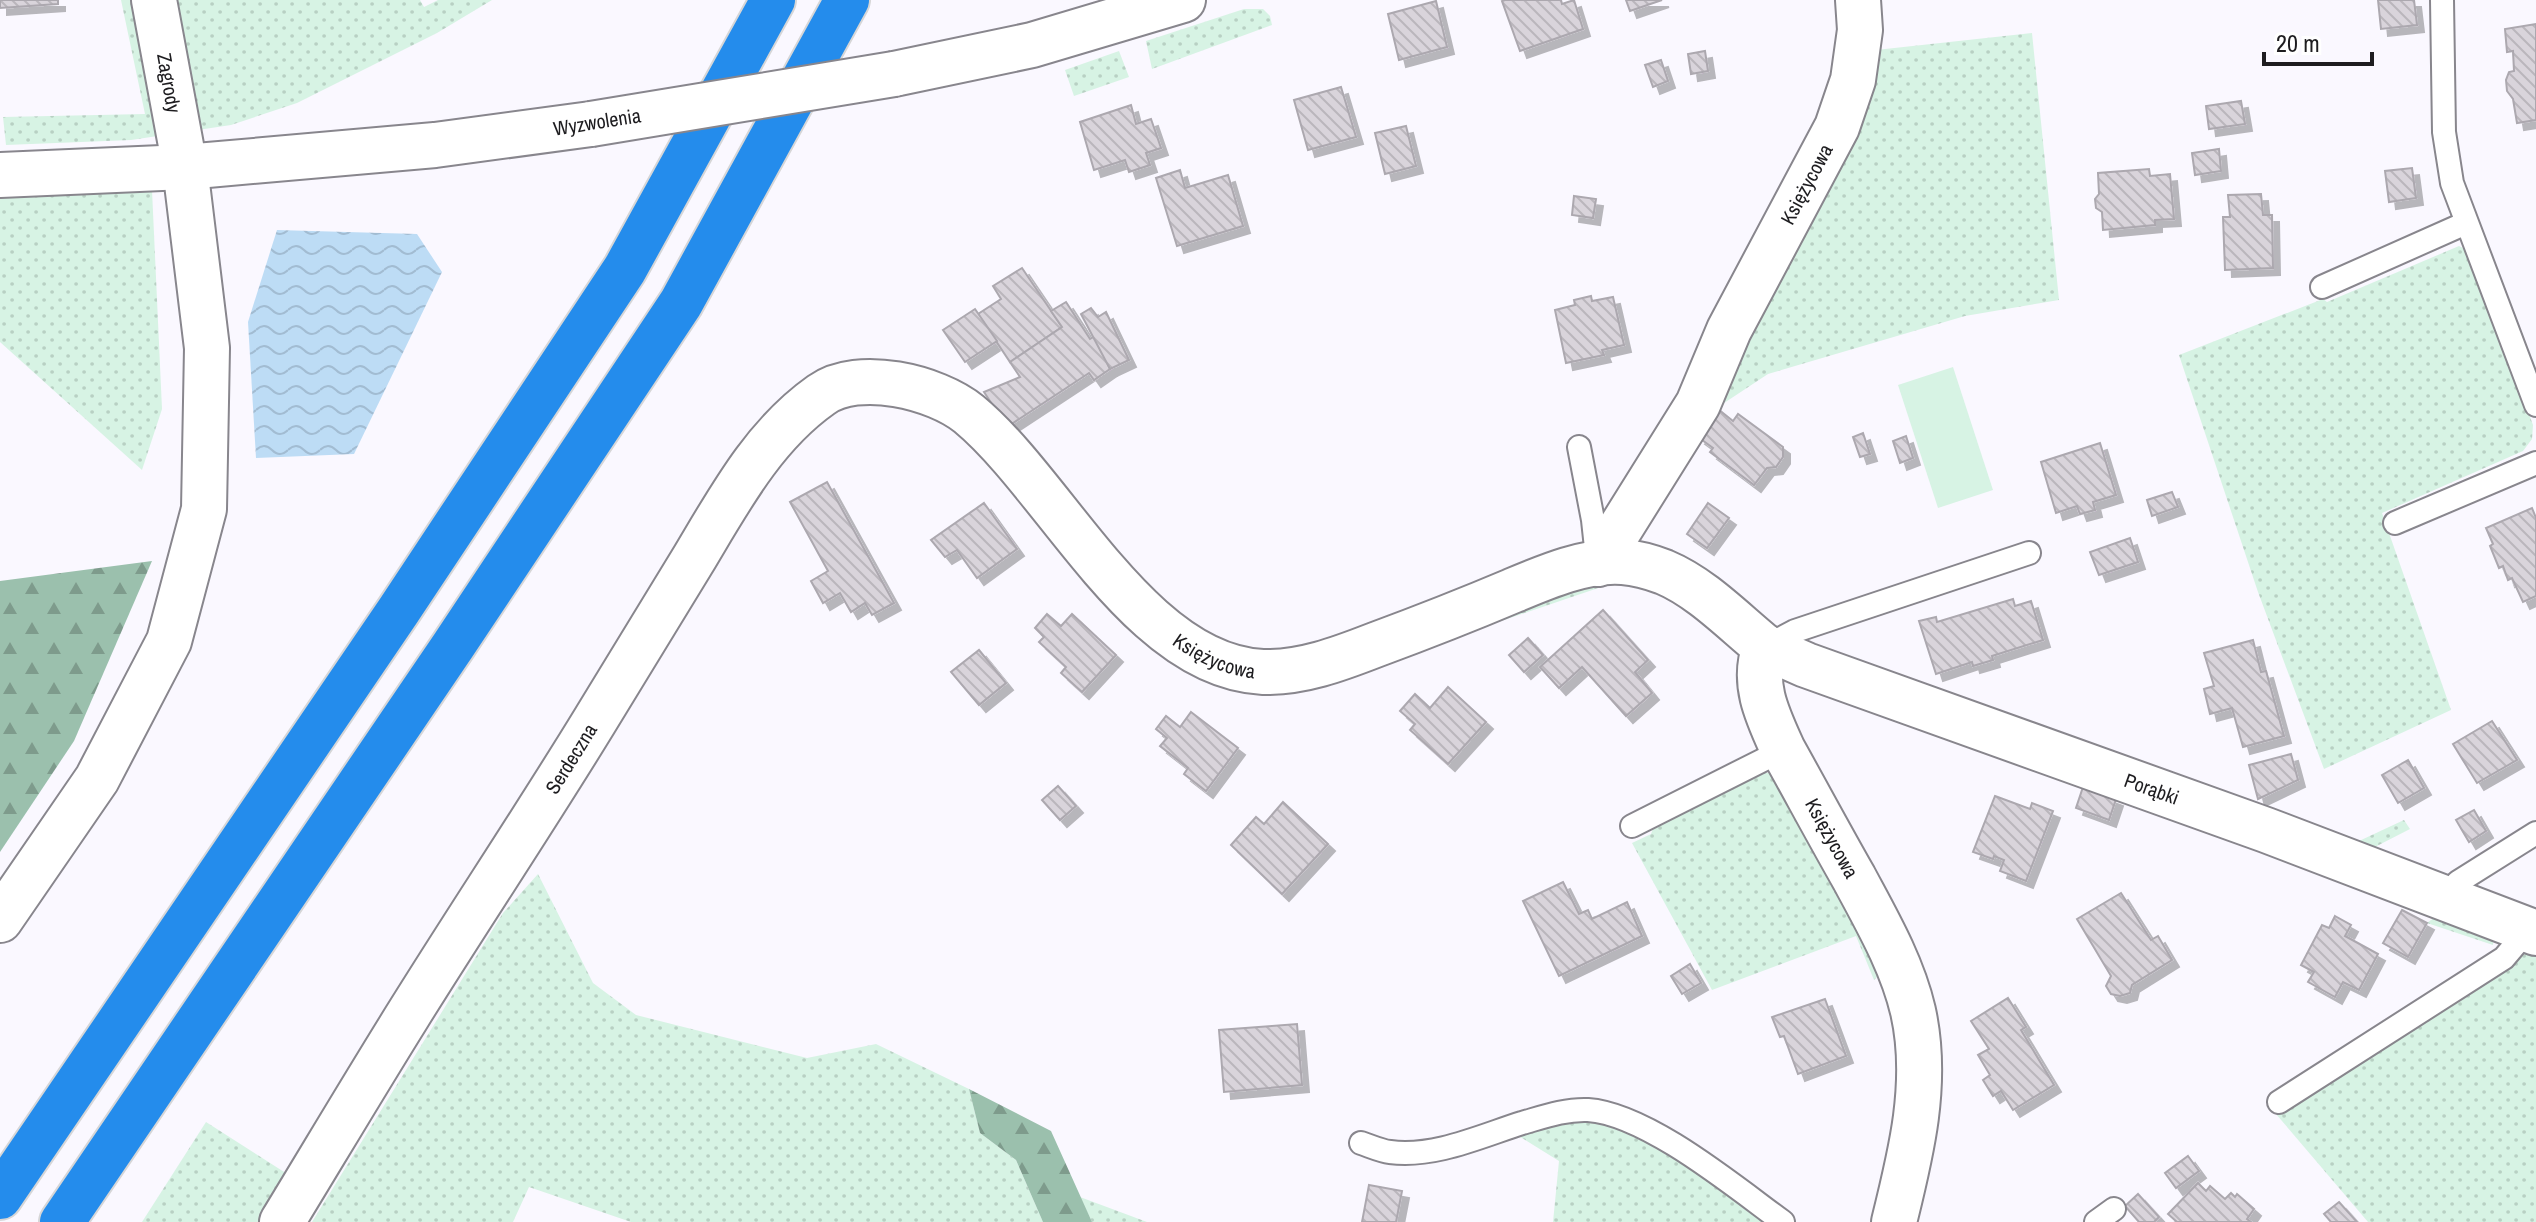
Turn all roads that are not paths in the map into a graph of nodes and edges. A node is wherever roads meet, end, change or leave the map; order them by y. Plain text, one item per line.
1 (154, 0) edge
2 (773, 0) edge
3 (847, 0) edge
4 (1183, 0) edge
5 (1858, 0) edge
6 (2442, 0) edge
7 (185, 167) junction
8 (0, 175) edge
9 (2466, 223) junction
10 (2322, 287) dead end
11 (919, 389) joint
12 (2536, 405) edge
13 (1579, 447) dead end
14 (2536, 463) edge
15 (2395, 523) dead end
16 (2029, 553) dead end
17 (1598, 564) junction
18 (1765, 647) junction
19 (1783, 750) junction
20 (1632, 826) dead end
21 (2536, 833) edge
22 (2445, 899) junction
23 (0, 920) edge
24 (2530, 930) edge
25 (2279, 1102) dead end
26 (1361, 1143) dead end
27 (0, 1197) edge
28 (62, 1222) edge
29 (282, 1222) edge
30 (1783, 1222) edge
31 (1894, 1222) edge

1 - 7 street, Zagrody
2 - 27 highway
3 - 28 highway
4 - 7 street, Wyzwolenia, bridge
5 - 17 street, Księżycowa
6 - 9 lane
7 - 8 street, Wyzwolenia
7 - 23 street, Zagrody
9 - 10 lane
9 - 12 lane
11 - 17 street, Księżycowa
11 - 29 street, Serdeczna
13 - 17 lane
14 - 15 lane
16 - 18 lane
17 - 18 street, Księżycowa
18 - 19 street, Księżycowa
18 - 22 street, Porąbki
19 - 20 lane
19 - 31 street, Księżycowa
21 - 22 lane
22 - 24 street, Porąbki
24 - 25 lane
26 - 30 lane

